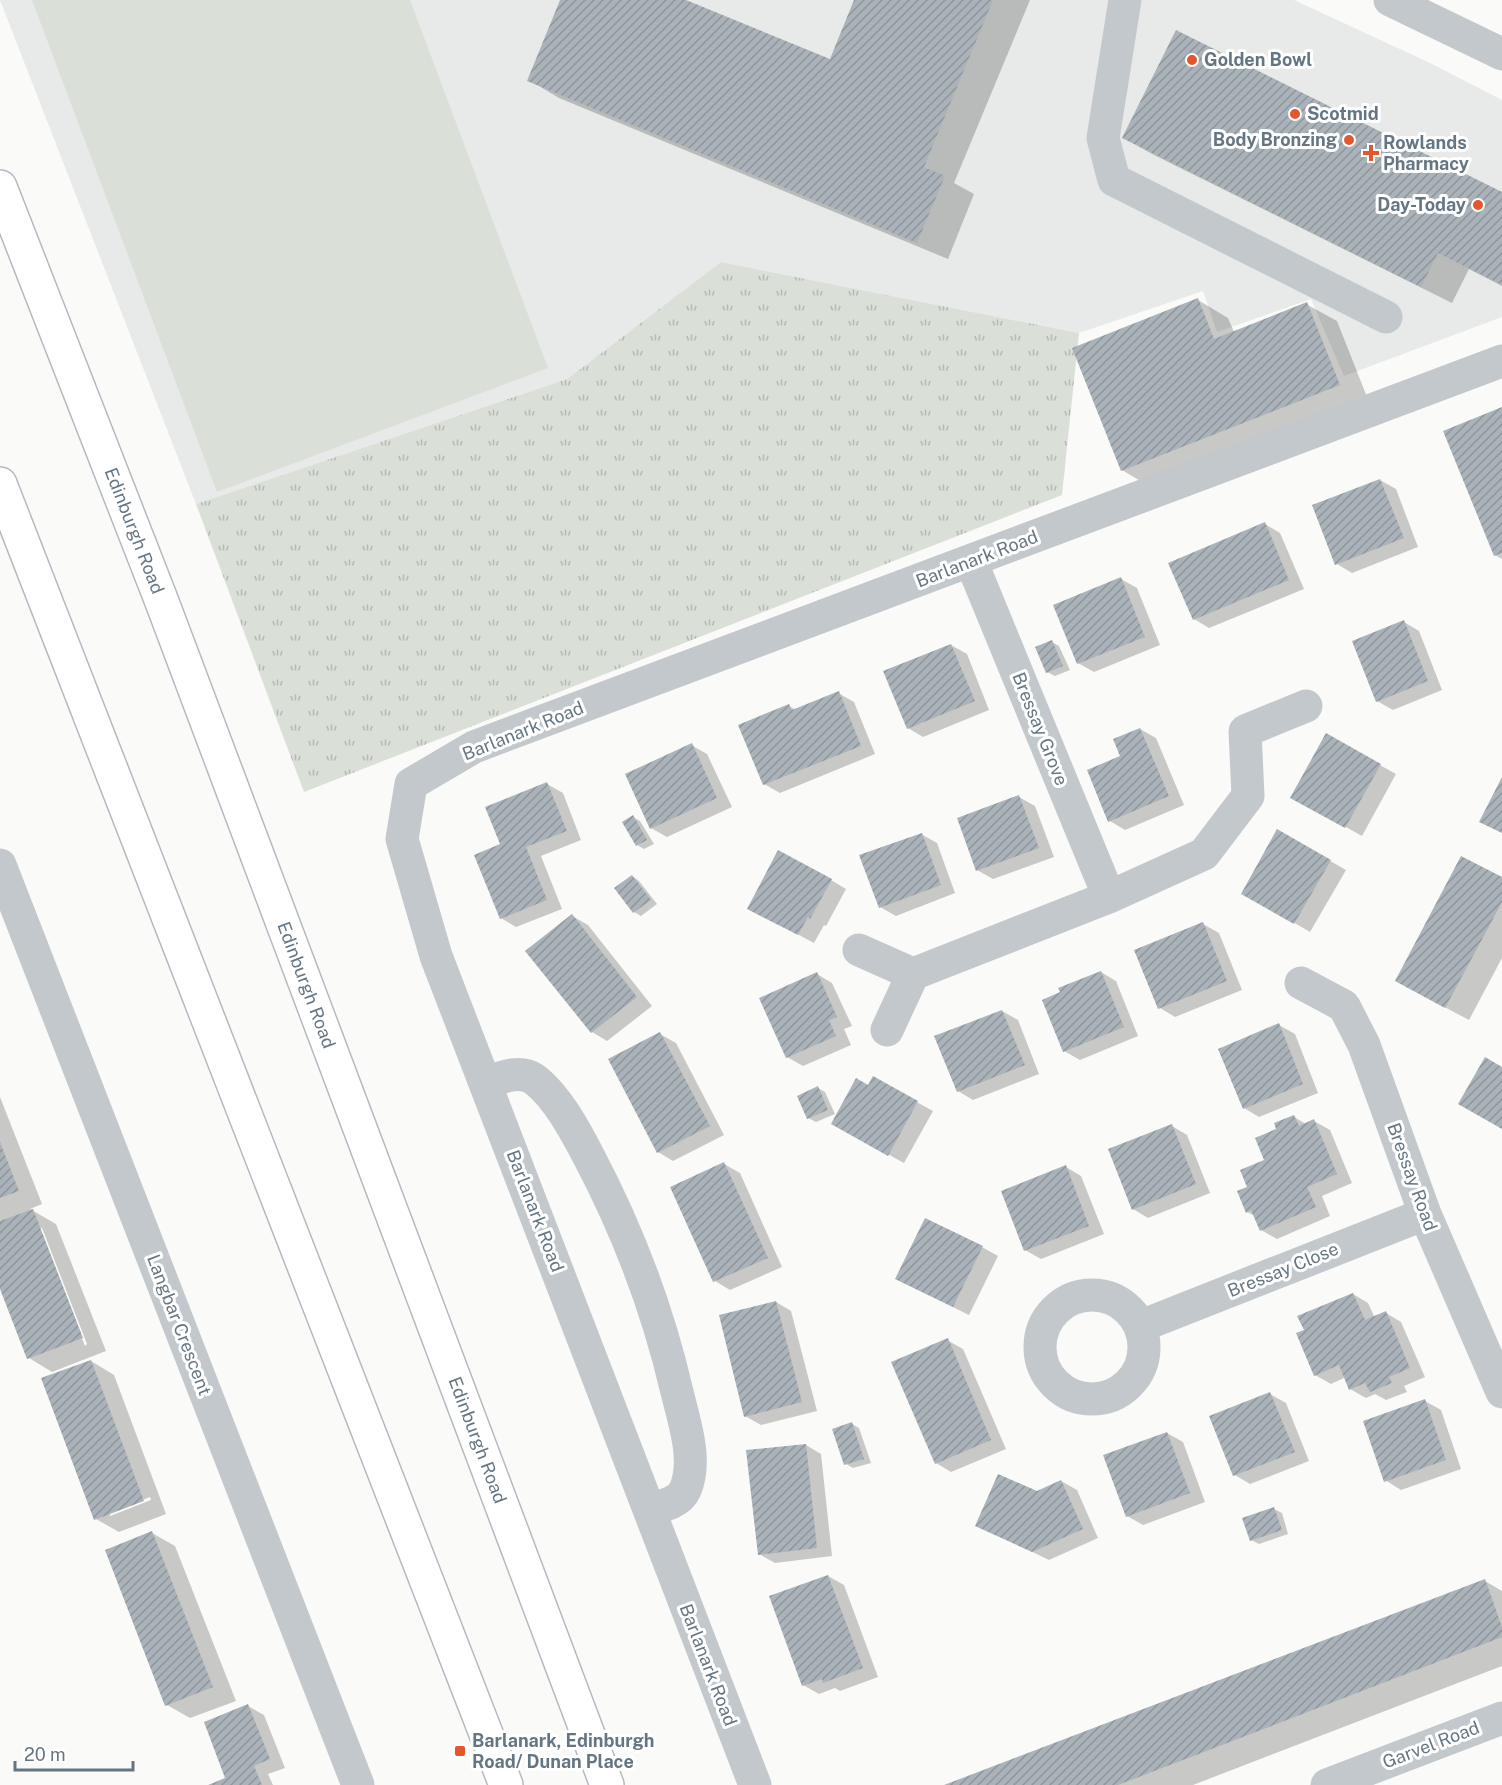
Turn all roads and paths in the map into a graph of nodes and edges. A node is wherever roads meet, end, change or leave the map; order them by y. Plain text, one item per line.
1 (1125, 0) edge
2 (1390, 0) edge
3 (1502, 54) edge
4 (0, 187) edge
5 (1386, 317) dead end
6 (1502, 361) edge
7 (0, 484) edge
8 (971, 561) junction
9 (1306, 706) dead end
10 (0, 865) edge
11 (1109, 897) junction
12 (859, 950) dead end
13 (913, 974) junction
14 (1301, 983) dead end
15 (888, 1030) dead end
16 (486, 1083) junction
17 (1425, 1214) junction
18 (1141, 1326) dead end
19 (1502, 1392) edge
20 (650, 1509) junction
21 (1502, 1718) edge
22 (1373, 1777) edge
23 (358, 1785) edge
24 (506, 1785) edge
25 (608, 1785) edge
26 (755, 1785) edge
27 (1327, 1785) edge

1 - 5 street
2 - 3 street
4 - 25 main road, Edinburgh Road
6 - 8 street, Barlanark Road
7 - 24 main road
8 - 11 street, Bressay Grove
8 - 16 street, Barlanark Road
9 - 11 street
10 - 23 street, Langbar Crescent
11 - 13 street
12 - 13 street
13 - 15 street
14 - 17 street, Bressay Road
16 - 20 street, Barlanark Road
16 - 20 street
17 - 18 street, Bressay Close
17 - 19 street, Bressay Road
20 - 26 street, Barlanark Road
21 - 22 street, Garvel Road
22 - 27 street, Garvel Road

